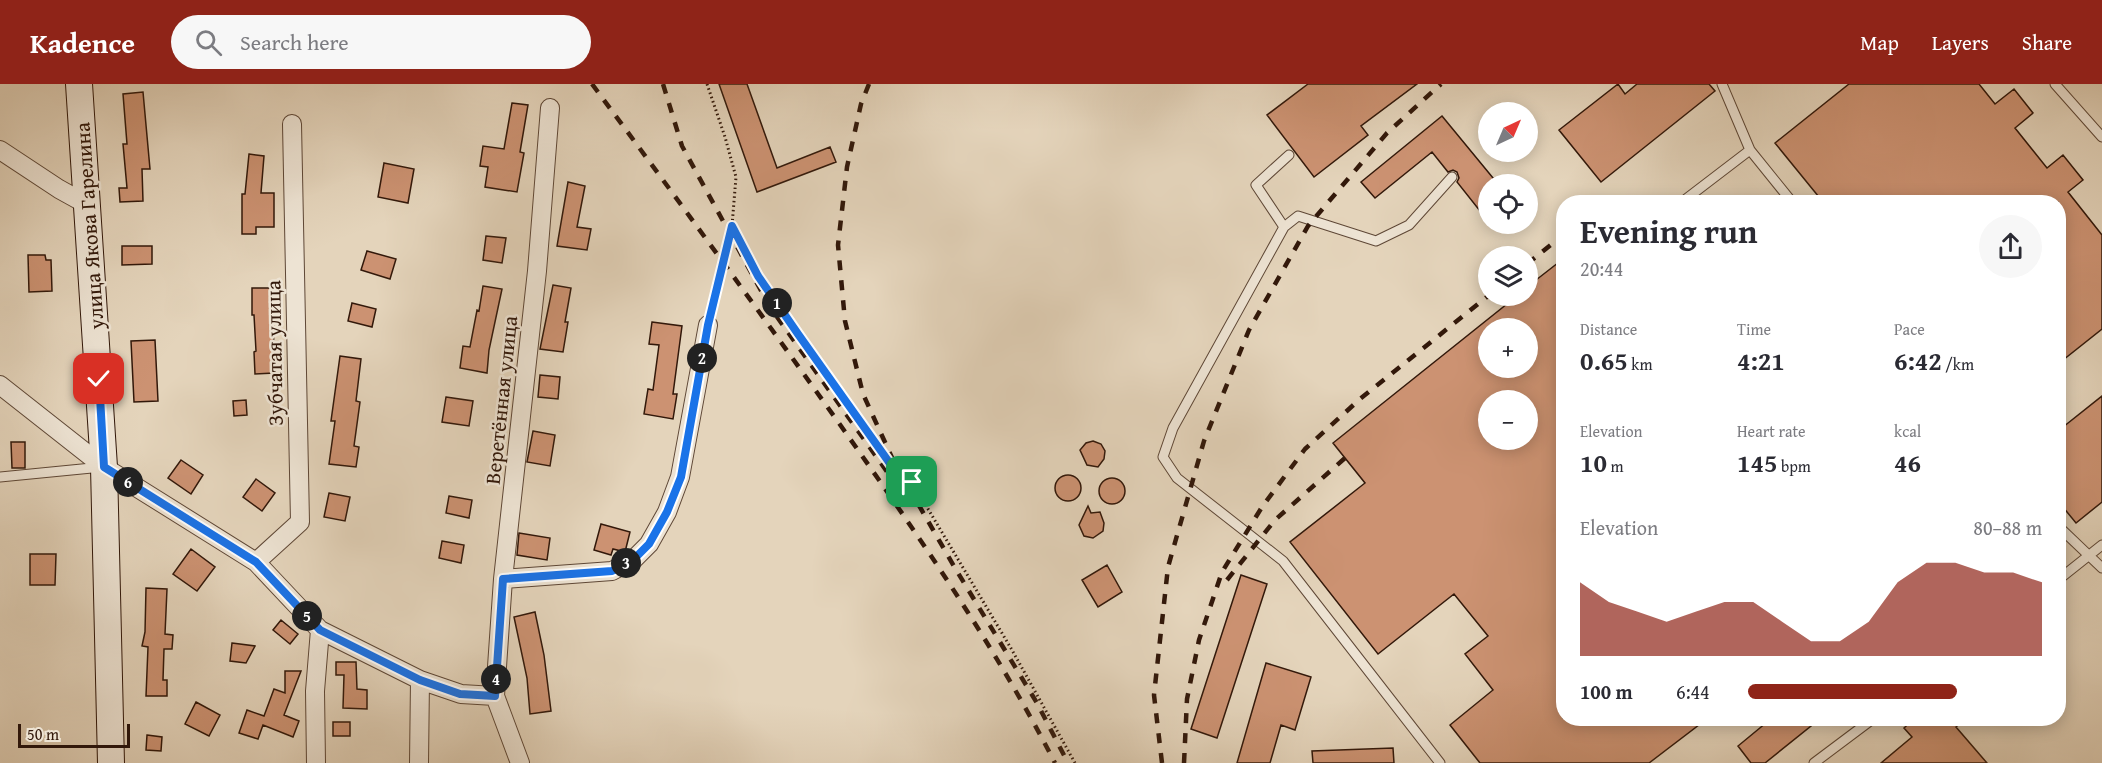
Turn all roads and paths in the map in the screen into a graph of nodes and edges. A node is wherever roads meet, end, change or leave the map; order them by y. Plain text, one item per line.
1 (79, 84) edge
2 (707, 84) edge
3 (2055, 84) edge
4 (1724, 85) edge
5 (550, 108) dead end
6 (292, 124) dead end
7 (2102, 137) edge
8 (0, 150) edge
9 (1750, 150) junction
10 (1289, 154) dead end
11 (1452, 177) dead end
12 (1691, 195) edge
13 (1786, 195) edge
14 (88, 205) junction
15 (732, 226) junction
16 (1284, 226) junction
17 (708, 325) joint
18 (0, 385) edge
19 (104, 467) junction
20 (0, 477) edge
21 (2066, 534) edge
22 (2102, 545) edge
23 (2090, 556) junction
24 (256, 562) junction
25 (2102, 567) edge
26 (2066, 574) edge
27 (503, 579) junction
28 (320, 630) junction
29 (420, 680) junction
30 (495, 696) junction
31 (1863, 726) edge
32 (111, 763) edge
33 (316, 763) edge
34 (419, 763) edge
35 (520, 763) edge
36 (1075, 763) edge
37 (1440, 763) edge
38 (1814, 763) edge

1 - 14 main road, улица Якова Гарелина
2 - 15 path
3 - 7 lane
4 - 9 lane
5 - 27 street, Веретённая улица
6 - 24 street, Зубчатая улица
8 - 14 street
9 - 12 lane
9 - 13 lane
10 - 16 lane
11 - 16 lane
14 - 19 main road, улица Якова Гарелина
15 - 17 path
15 - 36 path
16 - 37 lane
17 - 27 street
18 - 19 street
19 - 20 lane
19 - 24 street
19 - 32 main road, улица Якова Гарелина
21 - 23 lane
22 - 23 lane
23 - 25 lane
23 - 26 lane
24 - 28 street
27 - 30 street, Веретённая улица
28 - 29 street
28 - 33 street
29 - 30 street
29 - 34 street
30 - 35 street
31 - 38 lane

